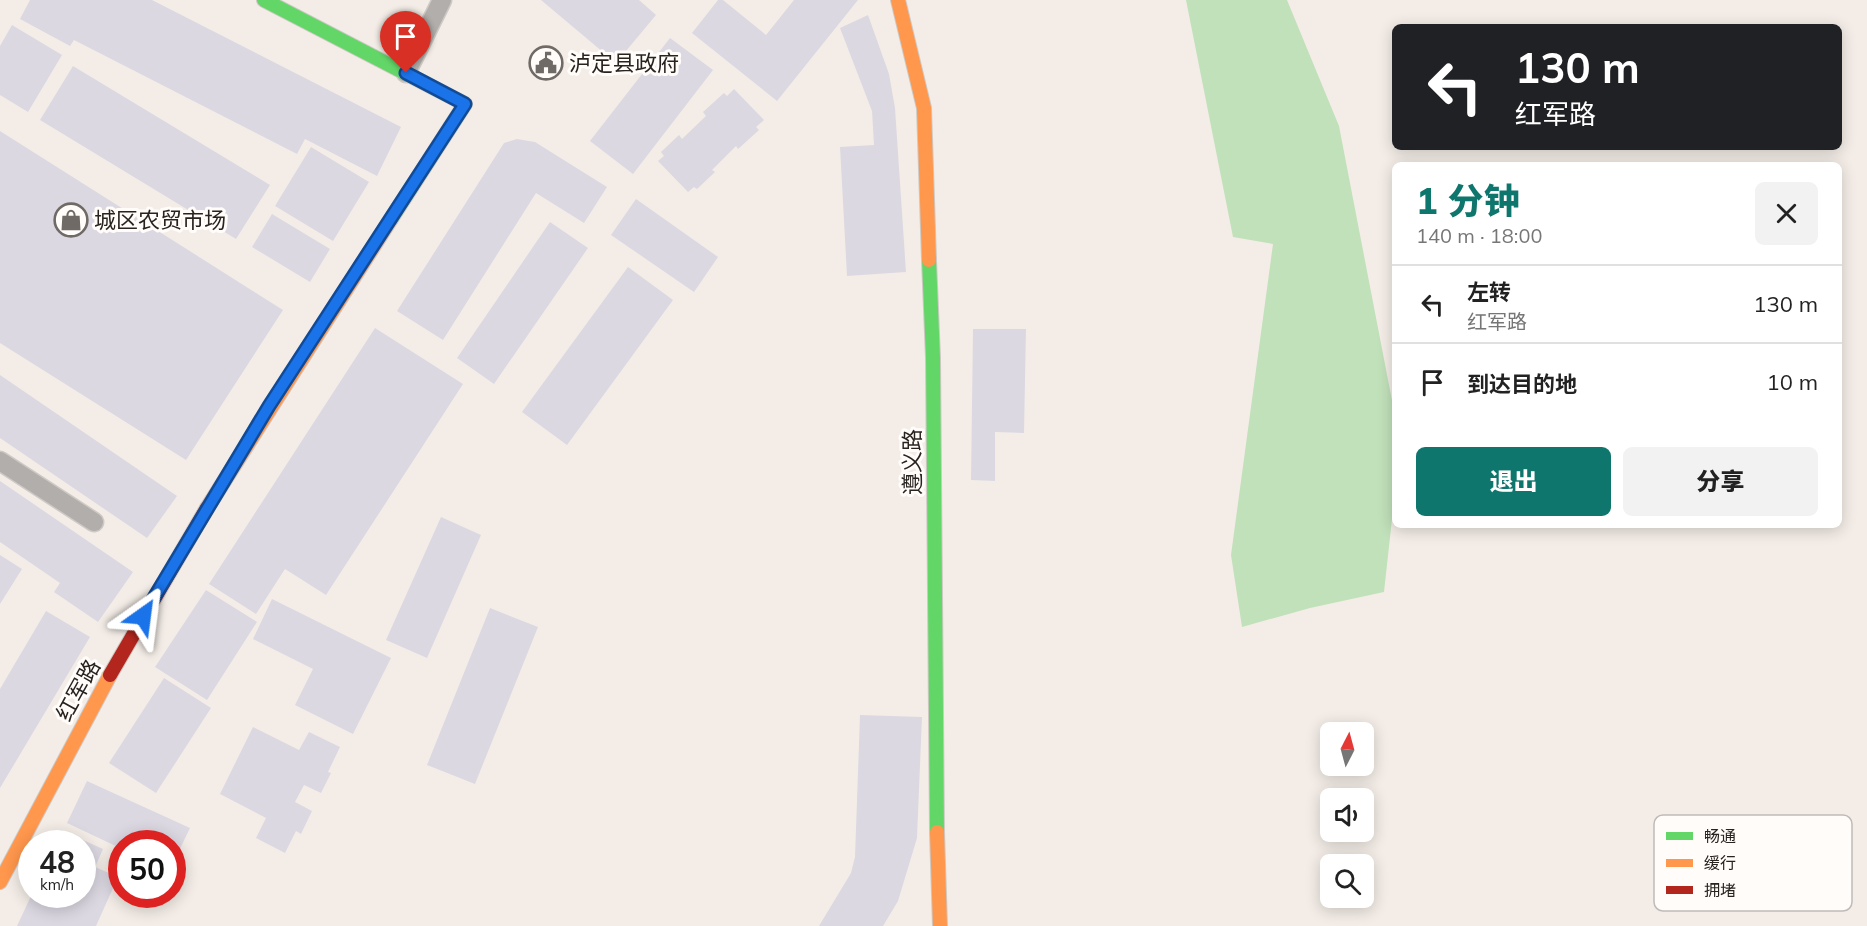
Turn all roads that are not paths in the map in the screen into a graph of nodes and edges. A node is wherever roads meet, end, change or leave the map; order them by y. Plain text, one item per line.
1 (264, 0) edge
2 (442, 0) edge
3 (898, 0) edge
4 (406, 73) junction
5 (0, 461) edge
6 (94, 522) dead end
7 (0, 882) edge
8 (940, 926) edge

1 - 4 main road, 红军路
2 - 4 lane
3 - 8 main road, 遵义路
4 - 7 main road, 红军路
5 - 6 lane

